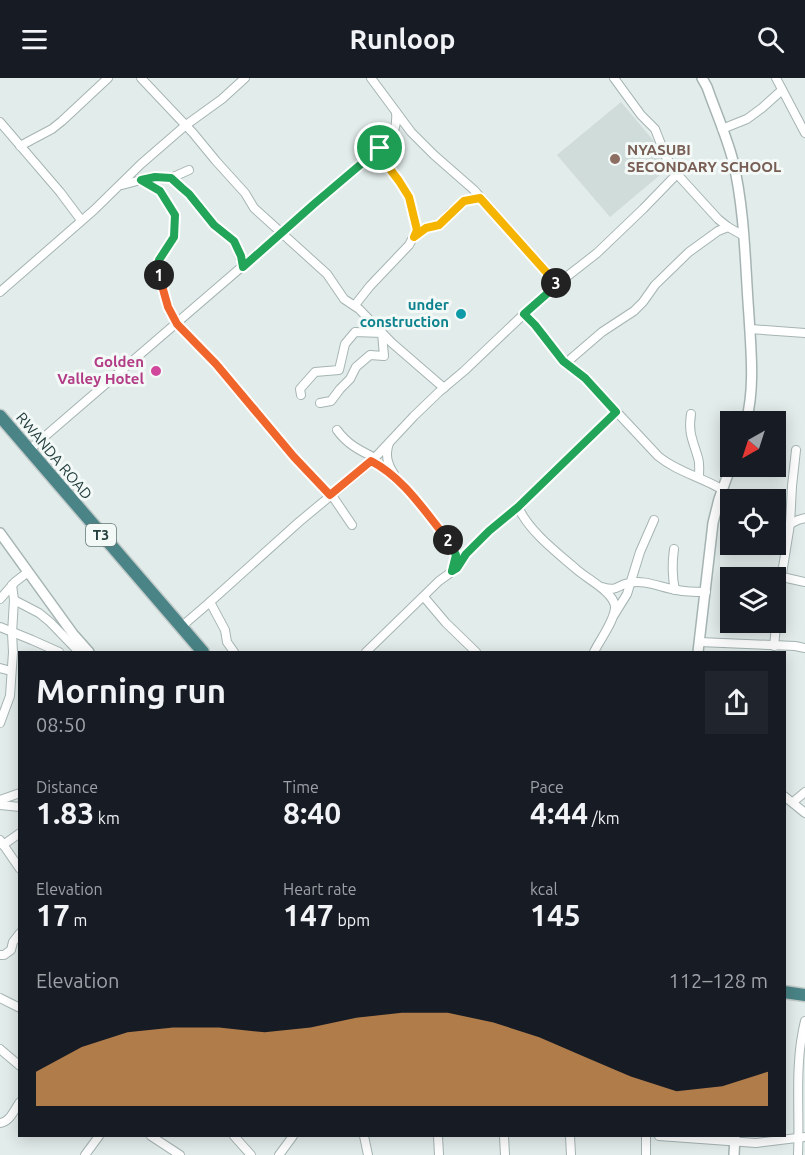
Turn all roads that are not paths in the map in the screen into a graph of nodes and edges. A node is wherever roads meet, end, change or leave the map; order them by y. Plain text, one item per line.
1 (108, 78) edge
2 (141, 78) edge
3 (245, 78) edge
4 (371, 78) edge
5 (614, 78) edge
6 (702, 78) edge
7 (776, 78) edge
8 (782, 90) junction
9 (396, 112) junction
10 (0, 122) edge
11 (186, 125) junction
12 (722, 129) junction
13 (805, 133) edge
14 (21, 147) junction
15 (380, 148) junction
16 (189, 170) dead end
17 (677, 174) junction
18 (171, 178) junction
19 (141, 180) junction
20 (118, 186) junction
21 (480, 198) junction
22 (81, 220) junction
23 (728, 227) junction
24 (282, 233) junction
25 (744, 236) junction
26 (414, 237) junction
27 (243, 267) junction
28 (558, 284) junction
29 (0, 292) edge
30 (355, 305) junction
31 (524, 314) junction
32 (177, 324) junction
33 (750, 329) junction
34 (382, 333) junction
35 (805, 333) edge
36 (566, 363) junction
37 (444, 388) junction
38 (301, 396) dead end
39 (320, 403) dead end
40 (749, 411) edge
41 (616, 412) junction
42 (691, 414) dead end
43 (0, 416) edge
44 (338, 430) dead end
45 (389, 443) junction
46 (29, 450) junction
47 (796, 450) dead end
48 (373, 459) junction
49 (699, 477) junction
50 (400, 483) junction
51 (721, 489) edge
52 (331, 494) junction
53 (720, 500) edge
54 (518, 507) junction
55 (805, 518) edge
56 (654, 520) dead end
57 (790, 524) junction
58 (352, 525) dead end
59 (0, 533) edge
60 (674, 549) dead end
61 (784, 567) edge
62 (452, 571) junction
63 (28, 572) junction
64 (786, 578) edge
65 (630, 582) junction
66 (805, 582) edge
67 (12, 585) junction
68 (598, 586) junction
69 (675, 590) junction
70 (705, 592) junction
71 (1, 596) edge
72 (424, 597) junction
73 (14, 600) junction
74 (210, 602) junction
75 (612, 618) junction
76 (0, 627) edge
77 (181, 627) junction
78 (12, 633) junction
79 (776, 633) edge
80 (699, 642) junction
81 (774, 646) junction
82 (805, 648) edge
83 (57, 651) edge
84 (78, 651) edge
85 (88, 651) edge
86 (202, 651) edge
87 (233, 651) edge
88 (367, 651) edge
89 (475, 651) edge
90 (595, 651) edge
91 (698, 651) edge
92 (0, 668) edge
93 (11, 671) junction
94 (0, 723) edge
95 (805, 792) edge
96 (18, 794) edge
97 (786, 797) edge
98 (0, 800) edge
99 (793, 802) junction
100 (0, 805) edge
101 (18, 807) edge
102 (805, 813) edge
103 (18, 834) edge
104 (2, 842) edge
105 (18, 866) edge
106 (18, 935) edge
107 (0, 955) edge
108 (786, 992) edge
109 (805, 995) edge
110 (0, 998) edge
111 (18, 1007) edge
112 (805, 1021) edge
113 (0, 1049) edge
114 (18, 1064) edge
115 (801, 1082) edge
116 (18, 1105) edge
117 (0, 1123) edge
118 (98, 1137) edge
119 (153, 1137) edge
120 (235, 1137) edge
121 (292, 1137) edge
122 (364, 1137) edge
123 (438, 1137) edge
124 (504, 1137) edge
125 (570, 1137) edge
126 (646, 1137) edge
127 (697, 1137) edge
128 (735, 1138) edge
129 (802, 1138) edge
130 (85, 1155) edge
131 (180, 1155) edge
132 (251, 1155) edge
133 (279, 1155) edge
134 (368, 1155) edge
135 (439, 1155) edge
136 (505, 1155) edge
137 (571, 1155) edge
138 (646, 1155) edge
139 (734, 1155) edge
140 (798, 1155) edge

1 - 14 street
2 - 11 street
3 - 11 street
4 - 9 street
5 - 17 street
6 - 12 street
7 - 8 street
8 - 12 street
8 - 13 street
9 - 15 street
9 - 21 street
10 - 14 street
11 - 20 street
11 - 24 street
12 - 25 street
14 - 22 street
15 - 24 street
15 - 26 street
16 - 18 street
17 - 23 street
17 - 28 street
18 - 19 street
18 - 27 street
19 - 20 street
19 - 32 street
20 - 22 street
21 - 26 street
21 - 28 street
22 - 29 street
23 - 25 street
23 - 36 street
24 - 27 street
24 - 30 street
25 - 33 street
26 - 30 street
27 - 32 street
28 - 31 street
30 - 34 street
31 - 36 street
31 - 37 street
32 - 46 street
32 - 52 street
33 - 35 street
33 - 40 street
34 - 37 street
34 - 38 street
34 - 39 street
36 - 41 street
37 - 45 street
41 - 49 street
41 - 54 street
42 - 49 street
43 - 46 highway, RWANDA ROAD / T3
44 - 48 street
45 - 48 street
45 - 50 street
46 - 77 highway, RWANDA ROAD / T3
47 - 57 street
48 - 50 street
48 - 52 street
49 - 51 street
50 - 62 street
52 - 58 street
52 - 74 street
53 - 70 street
54 - 62 street
54 - 68 street
55 - 57 street
56 - 65 street
57 - 61 street
59 - 63 street
60 - 69 street
62 - 72 street
63 - 67 street
63 - 85 street
64 - 66 street
65 - 68 street
65 - 69 street
65 - 75 street
67 - 71 street
67 - 73 street
68 - 75 street
69 - 70 street
70 - 80 street
72 - 88 street
72 - 89 street
73 - 78 street
73 - 84 street
74 - 77 street
74 - 87 street
75 - 90 street
76 - 78 street
77 - 86 highway, RWANDA ROAD / T3
78 - 83 street
78 - 93 street
79 - 81 street
80 - 81 street
80 - 91 street
81 - 82 street
92 - 93 street
93 - 94 street
95 - 99 street
96 - 98 street
97 - 99 street
99 - 102 street
100 - 101 street
103 - 104 street
104 - 105 street
106 - 107 street
108 - 109 highway
110 - 111 street
112 - 115 street
113 - 114 street
115 - 129 street
116 - 117 street
118 - 130 street
119 - 131 street
120 - 132 street
121 - 133 street
122 - 134 street
123 - 135 street
124 - 136 street
125 - 137 street
126 - 138 street
127 - 128 street
128 - 129 street
128 - 139 street
129 - 140 street

